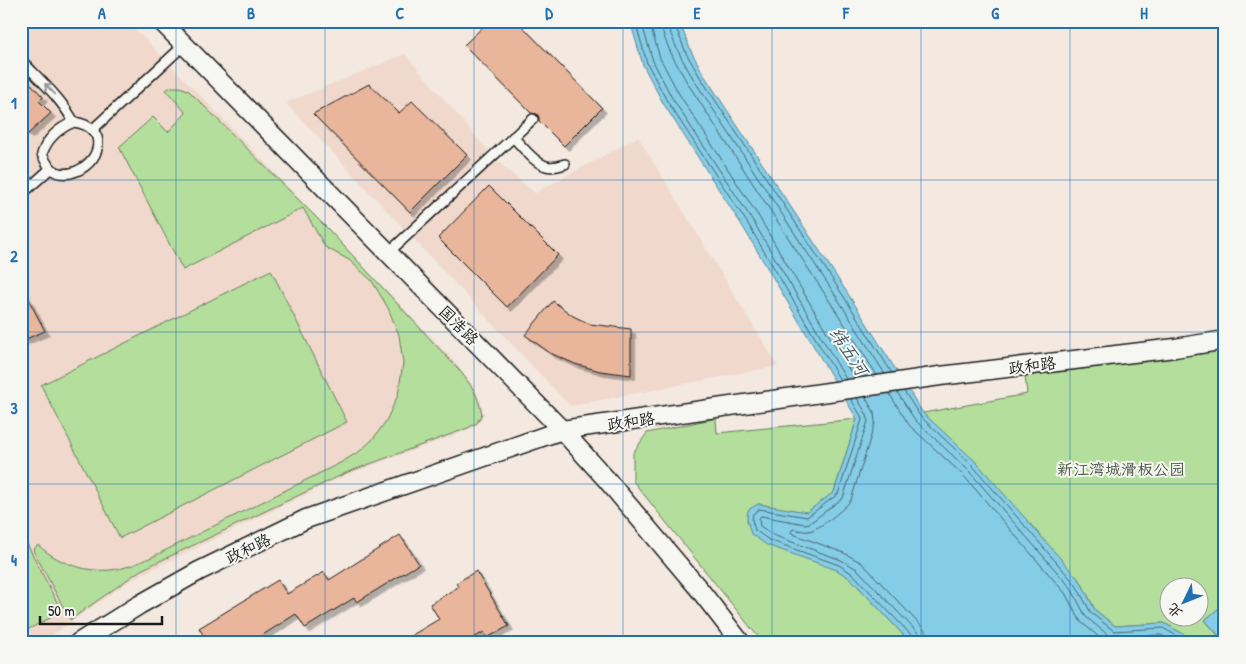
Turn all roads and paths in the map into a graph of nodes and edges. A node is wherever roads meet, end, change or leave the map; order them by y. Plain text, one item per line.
1 (160, 21) edge
2 (184, 46) junction
3 (21, 60) edge
4 (533, 119) dead end
5 (74, 122) junction
6 (92, 130) junction
7 (513, 137) junction
8 (565, 164) dead end
9 (51, 168) junction
10 (21, 195) edge
11 (388, 253) junction
12 (1225, 340) edge
13 (562, 430) junction
14 (78, 643) edge
15 (741, 643) edge

1 - 2 street, 国浩路
2 - 6 lane
2 - 11 street, 国浩路
5 -> 3 lane
4 - 7 lane
5 - 6 lane
5 - 9 lane
6 - 9 lane
7 - 8 lane
7 - 11 lane
9 - 10 lane
11 - 13 street, 国浩路
12 - 13 street, 政和路
13 - 14 street, 政和路
13 - 15 street, 国浩路

